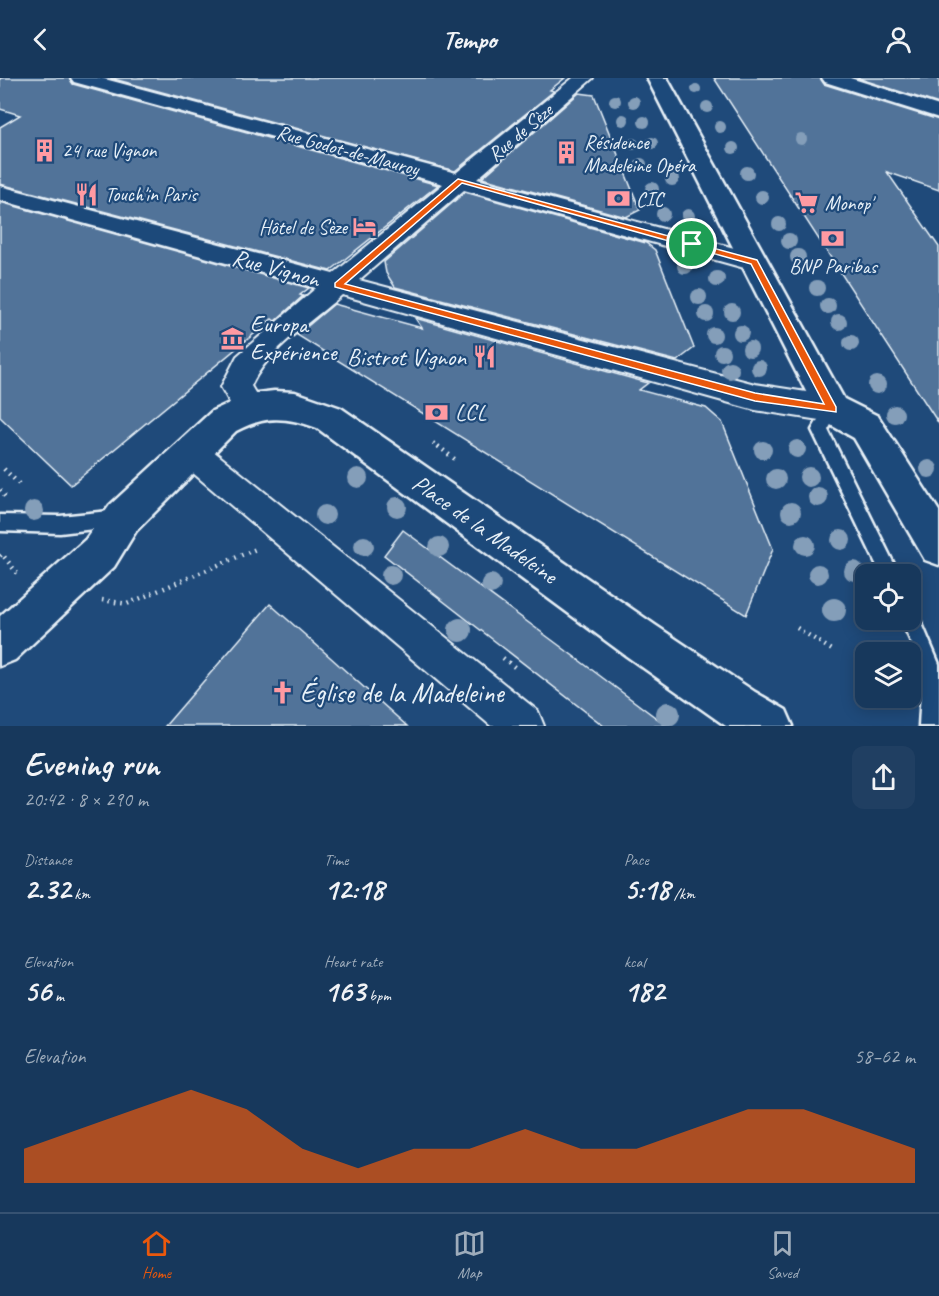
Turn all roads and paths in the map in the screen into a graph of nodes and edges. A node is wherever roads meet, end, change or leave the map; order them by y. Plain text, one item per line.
1 (80, 78) edge
2 (584, 78) edge
3 (657, 78) edge
4 (831, 78) edge
5 (939, 112) edge
6 (461, 181) junction
7 (0, 193) edge
8 (754, 262) junction
9 (338, 285) junction
10 (249, 408) junction
11 (832, 410) junction
12 (433, 443) dead end
13 (190, 452) junction
14 (457, 461) dead end
15 (4, 469) dead end
16 (21, 486) dead end
17 (123, 518) junction
18 (0, 523) edge
19 (292, 534) junction
20 (939, 546) edge
21 (0, 556) edge
22 (885, 564) edge
23 (17, 573) dead end
24 (92, 598) dead end
25 (797, 628) dead end
26 (915, 630) edge
27 (0, 645) edge
28 (832, 650) dead end
29 (523, 726) edge
30 (770, 726) edge
31 (929, 726) edge

1 - 6 street, Rue Godot-de-Mauroy
2 - 6 street, Rue de Sèze
3 - 8 main road
4 - 5 street
6 - 8 street, Rue Godot-de-Mauroy
6 - 9 street, Rue de Sèze
7 - 9 street, Rue Vignon
8 - 11 main road
9 - 10 street, Rue de Sèze
9 - 11 street, Rue Vignon
10 - 13 main road, Place de la Madeleine
10 - 30 main road, Place de la Madeleine
11 - 20 main road
11 - 22 lane
12 - 14 path
13 - 17 main road, Place de la Madeleine
13 - 19 street
15 - 16 path
17 - 18 lane
17 - 27 main road, Place de la Madeleine
19 - 24 path
19 - 29 street
21 - 23 path
25 - 28 path
26 - 31 lane

